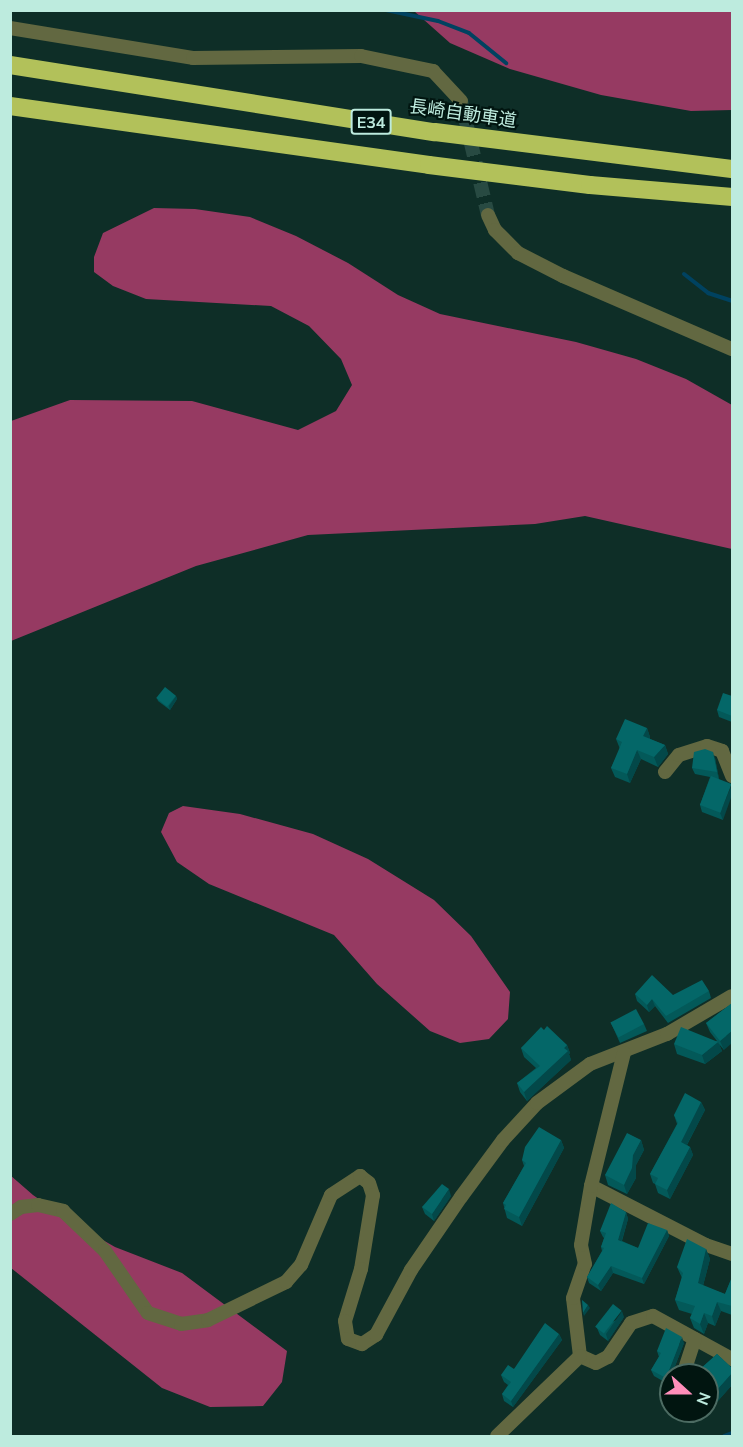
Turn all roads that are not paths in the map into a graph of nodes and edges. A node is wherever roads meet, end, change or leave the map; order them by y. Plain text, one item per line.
1 (10, 28) edge
2 (10, 65) edge
3 (461, 101) tunnel mouth
4 (10, 106) edge
5 (732, 169) edge
6 (732, 197) edge
7 (488, 215) tunnel mouth
8 (732, 349) edge
9 (665, 772) dead end
10 (732, 776) edge
11 (732, 996) edge
12 (624, 1053) junction
13 (591, 1186) junction
14 (10, 1214) edge
15 (732, 1254) edge
16 (695, 1339) junction
17 (580, 1356) junction
18 (732, 1359) edge
19 (687, 1363) edge
20 (496, 1437) edge

1 - 3 street
2 - 5 highway, 長崎自動車道 / E34
4 - 6 highway, E34
7 - 8 street
9 - 10 street
11 - 12 street
12 - 13 street
12 - 14 street
13 - 15 street
13 - 17 street
16 - 17 street
16 - 18 street
16 - 19 street
17 - 20 street

